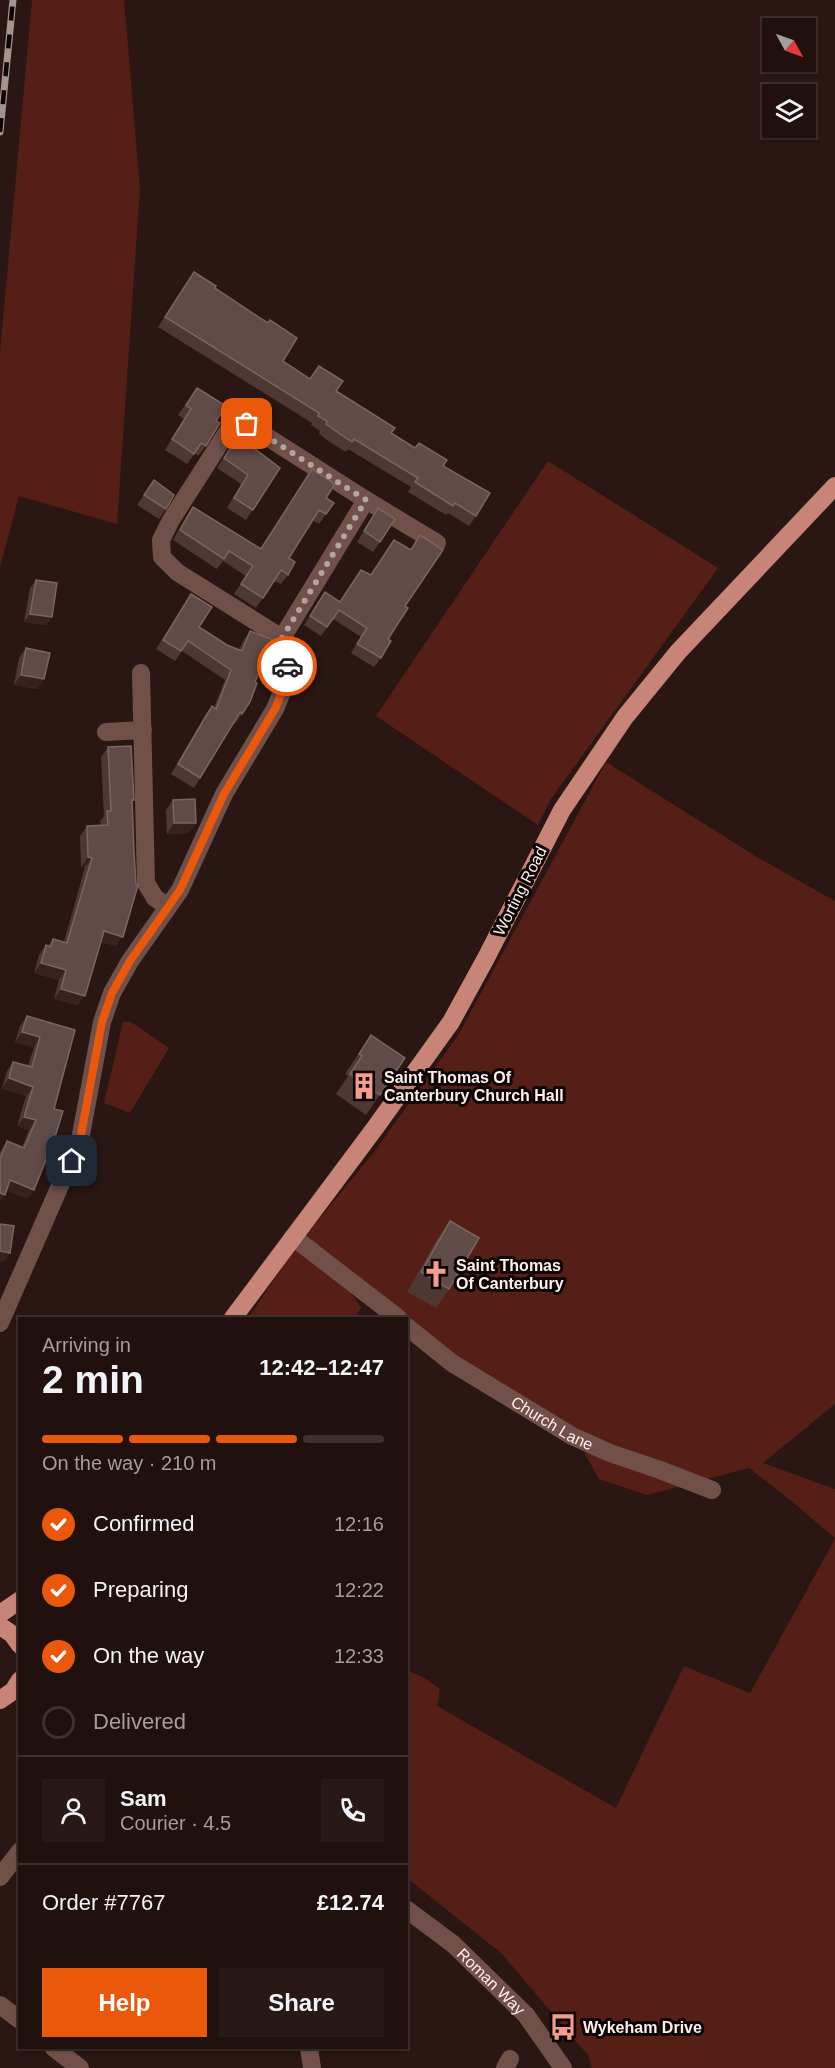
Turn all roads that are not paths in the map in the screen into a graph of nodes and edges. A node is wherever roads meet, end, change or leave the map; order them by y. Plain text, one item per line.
1 (835, 486) edge
2 (366, 500) junction
3 (437, 543) edge
4 (282, 638) junction
5 (141, 673) dead end
6 (142, 730) junction
7 (106, 732) dead end
8 (167, 906) junction
9 (293, 1237) junction
10 (234, 1317) edge
11 (397, 1317) edge
12 (0, 1323) edge
13 (408, 1328) edge
14 (712, 1490) dead end
15 (18, 1601) edge
16 (0, 1614) edge
17 (0, 1626) edge
18 (18, 1642) edge
19 (18, 1683) edge
20 (9, 1698) edge
21 (18, 1854) edge
22 (0, 1878) edge
23 (408, 1910) edge
24 (0, 2005) edge
25 (18, 2018) edge
26 (55, 2049) edge
27 (309, 2049) edge
28 (80, 2068) edge
29 (312, 2068) edge
30 (563, 2068) edge

1 - 9 main road, Worting Road
2 - 3 street
2 - 4 street
2 - 4 street
4 - 8 street
5 - 6 street
6 - 7 street
6 - 8 street
8 - 12 street
9 - 10 main road, Worting Road
9 - 11 street
13 - 14 street, Church Lane
15 - 16 main road
17 - 18 main road
19 - 20 main road
21 - 22 street
23 - 30 street, Roman Way
24 - 25 street
26 - 28 street
27 - 29 street

